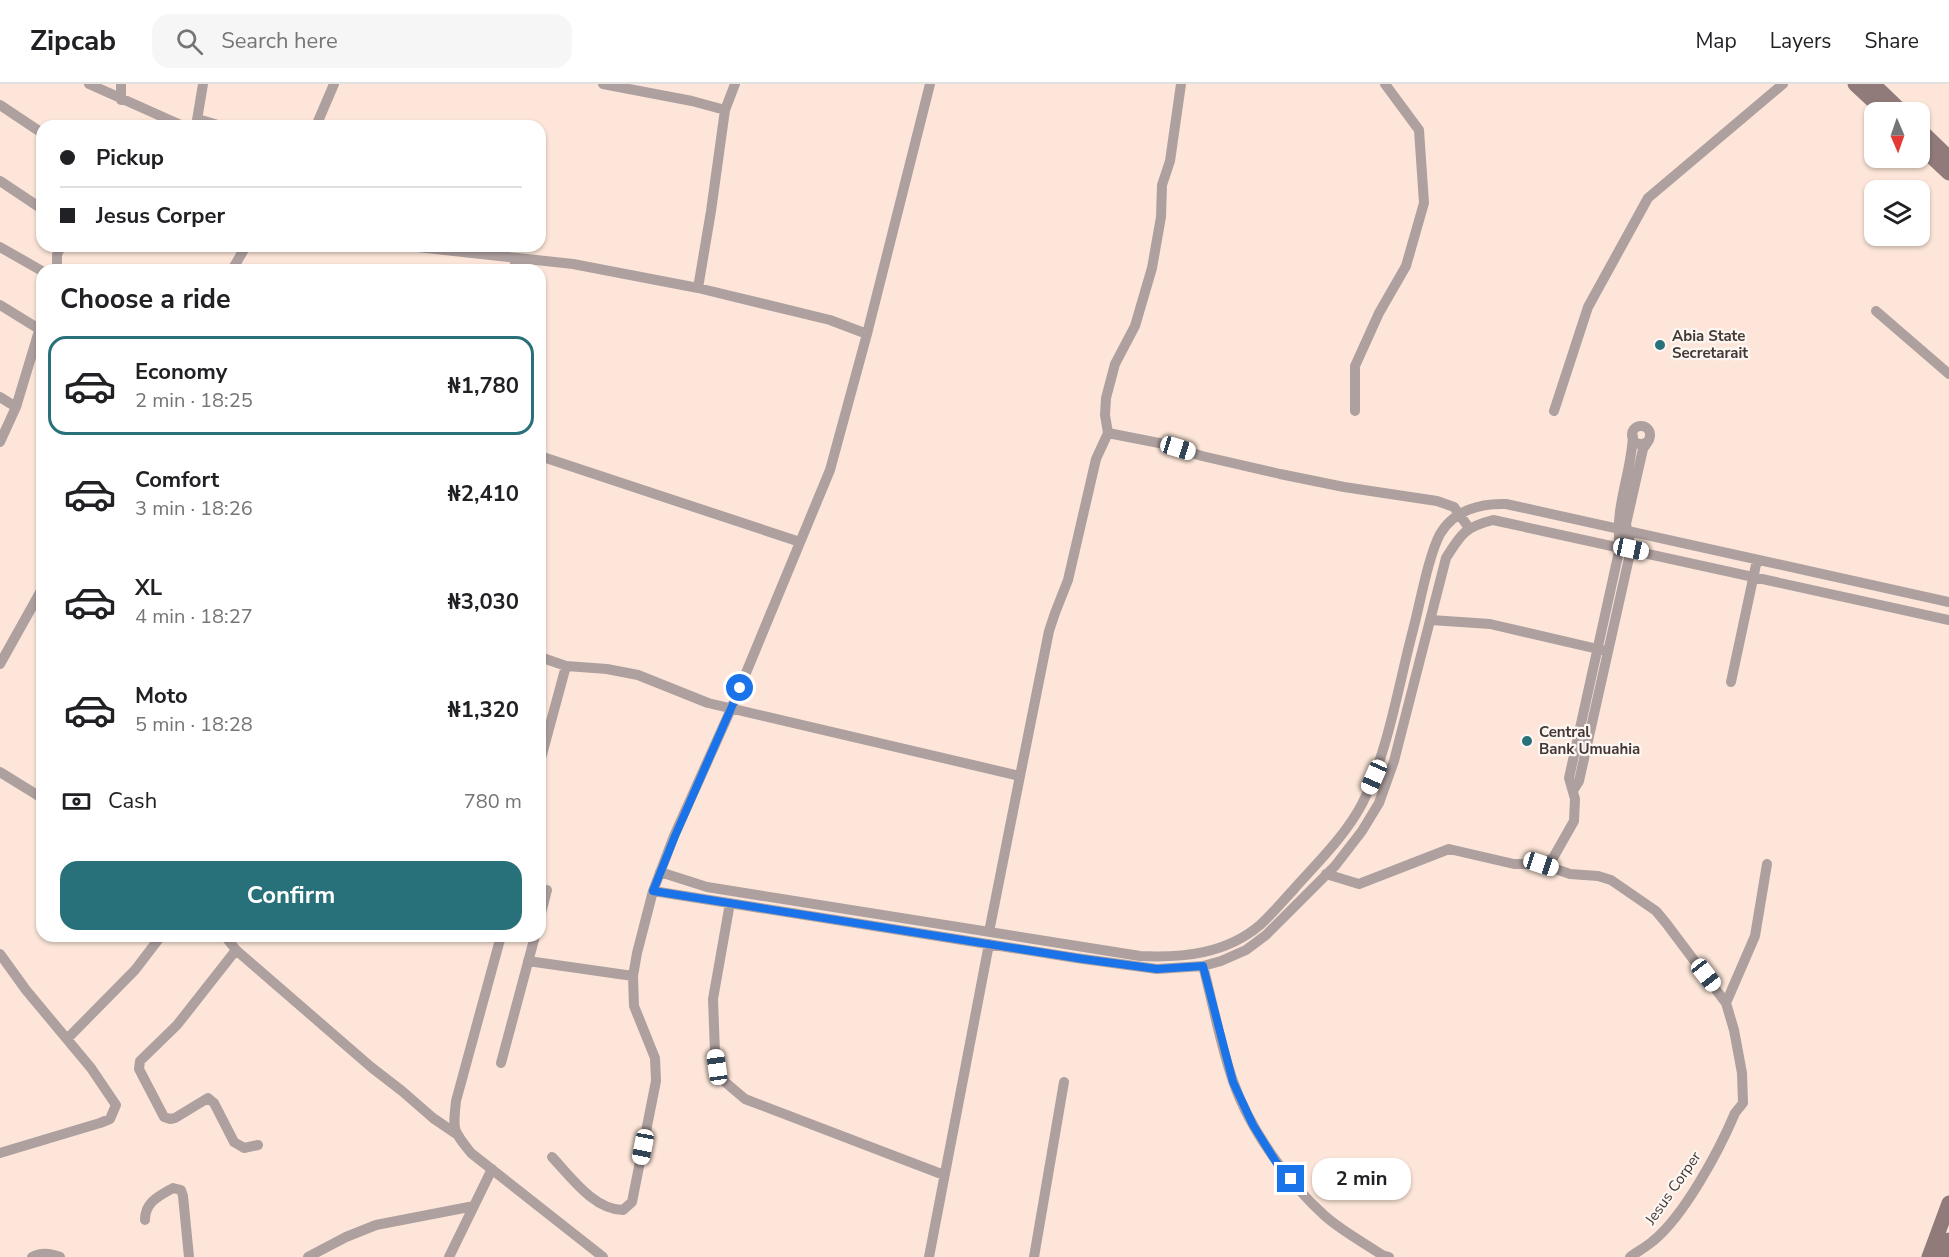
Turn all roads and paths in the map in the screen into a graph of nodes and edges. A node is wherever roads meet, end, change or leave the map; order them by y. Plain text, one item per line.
1 (89, 84) edge
2 (121, 84) edge
3 (203, 84) edge
4 (334, 84) edge
5 (603, 84) edge
6 (735, 84) edge
7 (930, 84) edge
8 (1181, 84) edge
9 (1385, 84) edge
10 (1784, 84) edge
11 (1855, 84) edge
12 (1873, 84) edge
13 (121, 100) junction
14 (1874, 102) edge
15 (1892, 102) edge
16 (0, 105) edge
17 (725, 110) junction
18 (169, 120) edge
19 (197, 120) edge
20 (319, 120) edge
21 (36, 129) edge
22 (1930, 140) edge
23 (1930, 155) edge
24 (1949, 158) edge
25 (1949, 173) edge
26 (0, 181) edge
27 (36, 205) edge
28 (0, 247) edge
29 (462, 252) edge
30 (516, 258) junction
31 (515, 264) edge
32 (36, 268) edge
33 (698, 288) junction
34 (0, 305) edge
35 (1876, 310) dead end
36 (36, 323) edge
37 (867, 334) junction
38 (36, 339) edge
39 (1949, 374) edge
40 (0, 398) edge
41 (16, 407) junction
42 (1355, 411) dead end
43 (1554, 411) dead end
44 (1108, 433) junction
45 (0, 442) edge
46 (546, 458) edge
47 (1460, 515) junction
48 (1469, 528) junction
49 (1623, 530) junction
50 (800, 542) junction
51 (1626, 548) junction
52 (1757, 560) junction
53 (1754, 576) junction
54 (36, 600) edge
55 (1949, 602) edge
56 (1431, 620) junction
57 (1949, 620) edge
58 (1603, 650) junction
59 (546, 659) edge
60 (0, 664) edge
61 (566, 666) junction
62 (1731, 682) dead end
63 (732, 709) junction
64 (546, 740) edge
65 (0, 772) edge
66 (1020, 776) junction
67 (36, 794) edge
68 (1541, 864) junction
69 (1767, 864) dead end
70 (660, 872) junction
71 (1326, 874) junction
72 (548, 890) dead end
73 (653, 891) junction
74 (546, 897) edge
75 (730, 903) junction
76 (824, 906) junction
77 (822, 918) junction
78 (989, 932) junction
79 (156, 942) edge
80 (230, 942) edge
81 (497, 942) edge
82 (533, 942) edge
83 (989, 944) junction
84 (1085, 947) junction
85 (236, 950) junction
86 (0, 954) edge
87 (1083, 959) junction
88 (528, 961) junction
89 (1203, 966) junction
90 (633, 976) junction
91 (1726, 1003) junction
92 (67, 1039) junction
93 (501, 1063) dead end
94 (1064, 1082) dead end
95 (455, 1133) junction
96 (258, 1145) dead end
97 (0, 1153) edge
98 (552, 1157) dead end
99 (492, 1169) junction
100 (944, 1175) junction
101 (1949, 1203) edge
102 (474, 1206) junction
103 (145, 1220) dead end
104 (1949, 1240) edge
105 (32, 1257) edge
106 (60, 1257) edge
107 (189, 1257) edge
108 (308, 1257) edge
109 (449, 1257) edge
110 (603, 1257) edge
111 (929, 1257) edge
112 (1034, 1257) edge
113 (1389, 1257) edge
114 (1630, 1257) edge
115 (1929, 1257) edge
116 (1942, 1257) edge

1 - 13 street
2 - 13 street
3 - 19 street
4 - 20 street
5 - 17 street
6 - 17 street
7 - 37 street
8 - 44 street
9 - 42 street
10 - 43 street
11 - 14 street
12 - 15 street
13 - 18 street
16 - 21 street
17 - 33 street
22 - 24 street
23 - 25 street
26 - 27 street
28 - 32 street
29 - 30 street
30 - 31 street
30 - 33 street
33 - 37 street
34 - 36 street
35 - 39 street
37 - 50 street
38 - 41 street
40 - 41 street
41 - 45 street
44 - 47 street
44 - 66 street
46 - 50 street
47 - 48 street
47 - 49 street
47 - 84 street
48 - 51 street
48 - 56 street
49 - 49 street
49 - 51 street
49 - 52 street
50 - 63 street
51 - 53 street
51 - 58 street
52 - 53 street
52 - 55 street
53 - 57 street
53 - 62 street
54 - 60 street
56 - 58 street
56 - 71 street
58 - 68 street
59 - 61 street
61 - 63 street
61 - 64 street
63 - 66 street
63 - 70 street
65 - 67 street
66 - 78 street
68 - 71 street
68 - 91 street
69 - 91 street
70 - 73 street
70 - 76 street
71 - 89 street
72 - 74 street
73 - 75 street
73 - 90 street
75 - 77 street
75 - 100 street
76 - 77 street
76 - 78 street
77 - 83 street
78 - 84 street
79 - 92 street
80 - 85 street
81 - 95 street
82 - 88 street
83 - 87 street
83 - 100 street
84 - 87 street
85 - 95 street
85 - 96 street
86 - 92 street
87 - 89 street
88 - 90 street
88 - 93 street
89 - 113 street
90 - 98 street
91 - 114 street, Jesus Corper
92 - 97 street
94 - 112 street
95 - 99 street
99 - 102 street
99 - 110 street
100 - 111 street
101 - 115 street
102 - 108 street
102 - 109 street
103 - 107 street
104 - 116 street
105 - 106 street

